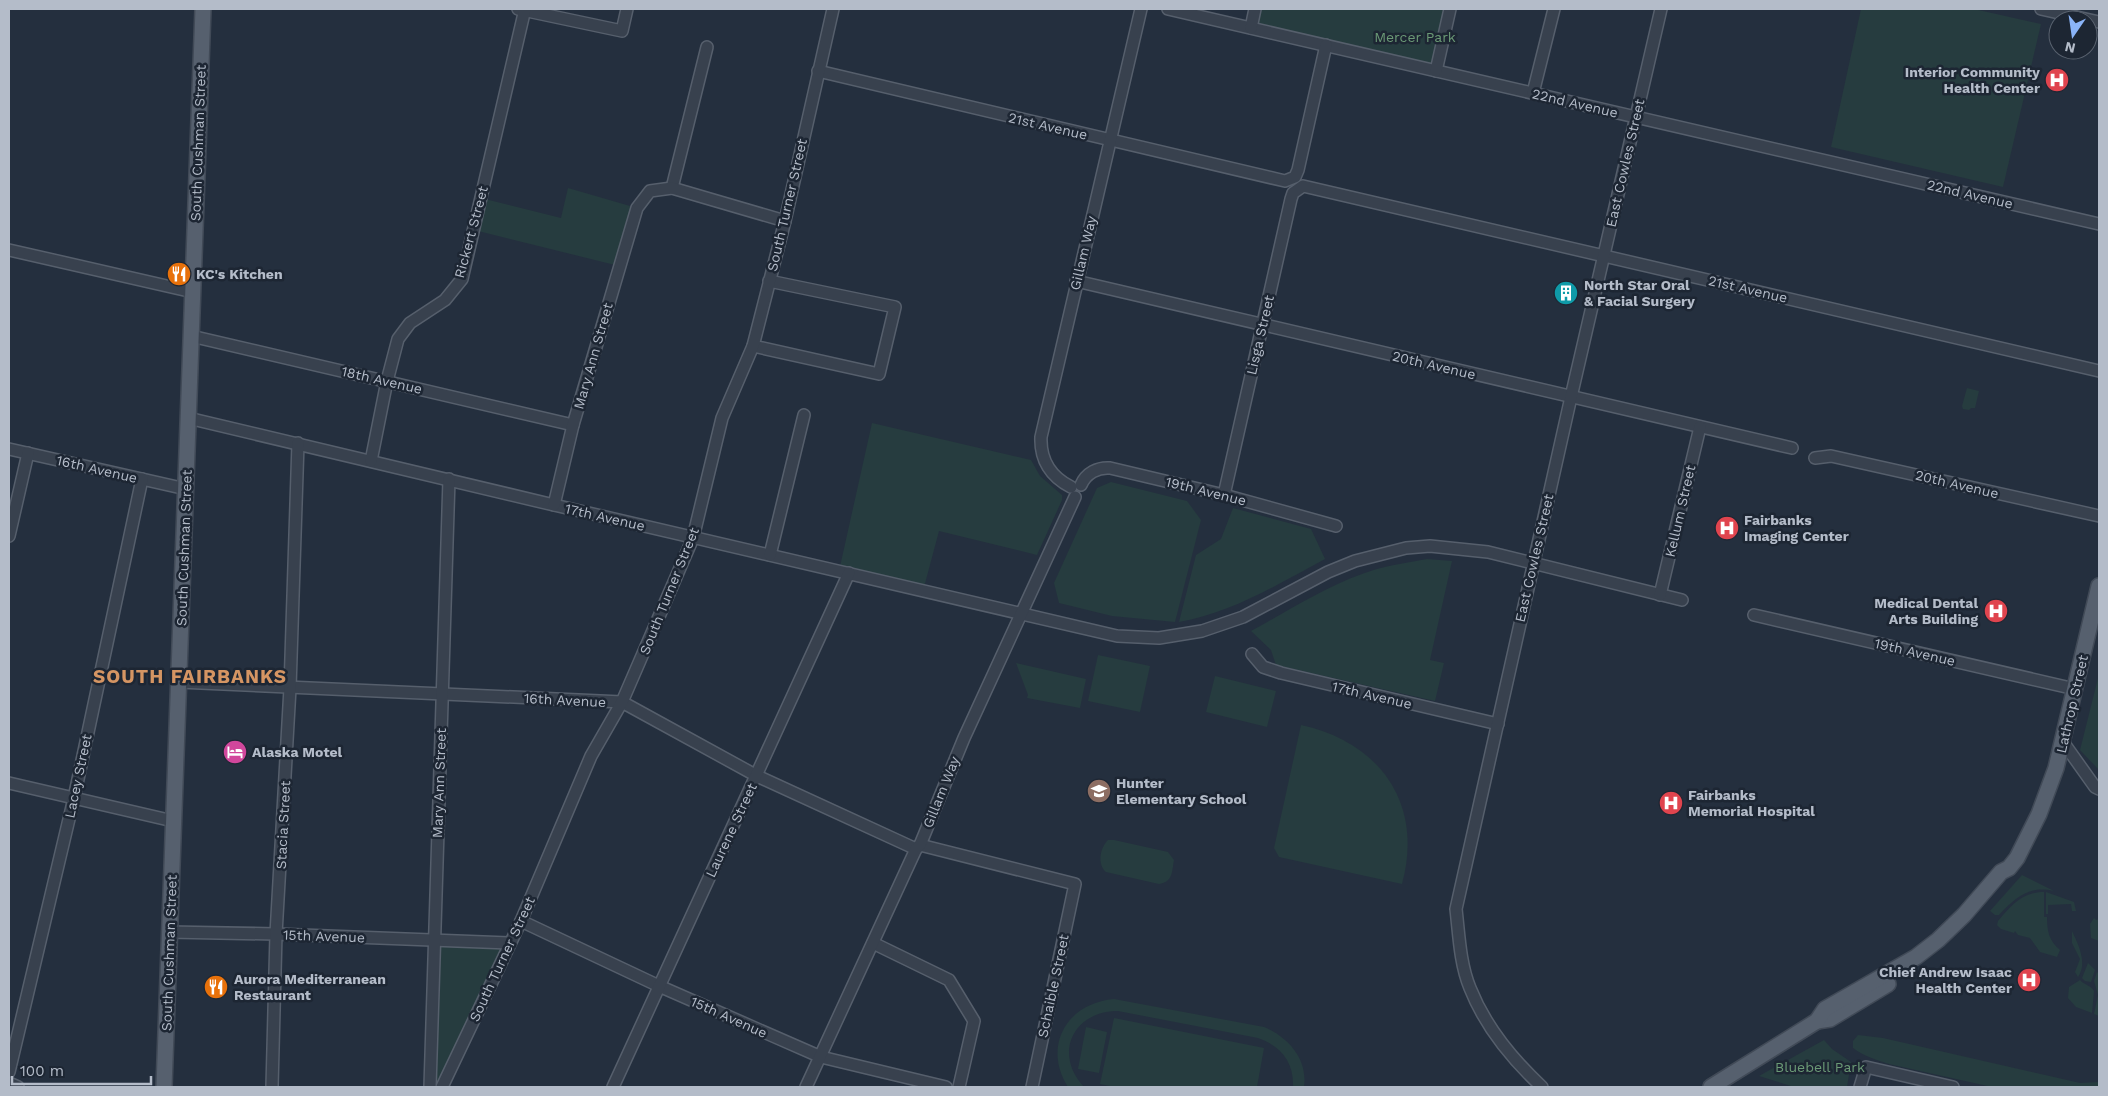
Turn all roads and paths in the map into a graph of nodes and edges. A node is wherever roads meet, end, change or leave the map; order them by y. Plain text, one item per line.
1 (203, 9) edge
2 (522, 9) edge
3 (627, 9) edge
4 (833, 9) edge
5 (1141, 9) edge
6 (1168, 9) edge
7 (1255, 9) edge
8 (1450, 9) edge
9 (1554, 9) edge
10 (1661, 9) edge
11 (2041, 9) edge
12 (2099, 22) edge
13 (1251, 28) junction
14 (1326, 45) junction
15 (706, 47) dead end
16 (818, 71) junction
17 (1436, 71) junction
18 (1533, 93) junction
19 (1636, 117) junction
20 (1109, 141) junction
21 (1308, 187) joint
22 (672, 188) junction
23 (785, 221) junction
24 (2099, 224) edge
25 (9, 250) edge
26 (1604, 256) junction
27 (769, 281) junction
28 (1076, 281) junction
29 (193, 292) junction
30 (1262, 324) junction
31 (191, 336) junction
32 (753, 346) junction
33 (2099, 371) edge
34 (387, 381) junction
35 (1571, 396) junction
36 (804, 415) dead end
37 (188, 418) junction
38 (573, 425) junction
39 (1700, 427) junction
40 (298, 443) junction
41 (1792, 448) dead end
42 (9, 449) edge
43 (28, 453) junction
44 (1814, 458) dead end
45 (371, 461) junction
46 (449, 479) junction
47 (142, 480) junction
48 (186, 490) junction
49 (1076, 490) junction
50 (1224, 495) junction
51 (554, 505) junction
52 (2099, 516) edge
53 (1336, 526) dead end
54 (9, 536) edge
55 (693, 538) junction
56 (770, 555) junction
57 (1533, 562) junction
58 (849, 573) junction
59 (2099, 586) edge
60 (1660, 595) junction
61 (1682, 600) dead end
62 (1021, 615) junction
63 (1754, 615) dead end
64 (1252, 654) dead end
65 (179, 682) junction
66 (290, 688) junction
67 (2075, 688) junction
68 (442, 694) junction
69 (622, 702) junction
70 (1498, 724) junction
71 (2063, 742) junction
72 (757, 776) junction
73 (9, 783) edge
74 (2099, 789) edge
75 (74, 798) junction
76 (173, 821) junction
77 (918, 847) junction
78 (1075, 884) joint
79 (521, 921) junction
80 (169, 932) junction
81 (276, 934) junction
82 (434, 940) junction
83 (509, 943) junction
84 (873, 943) junction
85 (659, 986) junction
86 (821, 1057) junction
87 (9, 1072) edge
88 (9, 1083) edge
89 (18, 1087) edge
90 (164, 1087) edge
91 (272, 1087) edge
92 (430, 1087) edge
93 (442, 1087) edge
94 (612, 1087) edge
95 (806, 1087) edge
96 (946, 1087) edge
97 (959, 1087) edge
98 (1032, 1087) edge
99 (1542, 1087) edge
100 (1711, 1087) edge
101 (1860, 1087) edge
102 (1953, 1087) edge

1 - 29 main road, South Cushman Street
2 - 3 street
2 - 34 street, Rickert Street
4 - 16 street, South Turner Street
5 - 20 street, Gillam Way
6 - 13 street, 22nd Avenue
7 - 13 street
8 - 17 street
9 - 18 street
10 - 19 street, East Cowles Street
11 - 12 street
13 - 14 street, 22nd Avenue
14 - 17 street, 22nd Avenue
14 - 20 street, 21st Avenue
15 - 22 street
16 - 20 street, 21st Avenue
16 - 23 street, South Turner Street
17 - 18 street, 22nd Avenue
18 - 19 street, 22nd Avenue
19 - 24 street, 22nd Avenue
19 - 26 street, East Cowles Street
20 - 28 street, Gillam Way
21 - 26 street, 21st Avenue
21 - 30 street, Lisga Street
22 - 23 street
22 - 38 street, Mary Ann Street
23 - 27 street, South Turner Street
25 - 29 street
26 - 33 street, 21st Avenue
26 - 35 street, East Cowles Street
27 - 32 street, South Turner Street
27 - 32 street
28 - 30 street, 20th Avenue
28 - 49 street, Gillam Way
29 - 31 main road, South Cushman Street
30 - 35 street, 20th Avenue
30 - 50 street, Lisga Street
31 - 34 street, 18th Avenue
31 - 37 main road, South Cushman Street
32 - 55 street, South Turner Street
34 - 38 street, 18th Avenue
34 - 45 street, Rickert Street
35 - 39 street, 20th Avenue
35 - 57 street, East Cowles Street
36 - 56 street
37 - 40 street, 17th Avenue
37 - 48 main road, South Cushman Street
38 - 51 street, Mary Ann Street
39 - 41 street, 20th Avenue
39 - 60 street, Kellum Street
40 - 45 street, 17th Avenue
40 - 66 street, Stacia Street
42 - 43 street, 16th Avenue
43 - 47 street, 16th Avenue
43 - 54 street
44 - 52 street, 20th Avenue
45 - 46 street, 17th Avenue
46 - 51 street, 17th Avenue
46 - 68 street, Mary Ann Street
47 - 48 street, 16th Avenue
47 - 75 street, Lacey Street
48 - 65 main road, South Cushman Street
49 - 50 street, 19th Avenue
49 - 62 street, Gillam Way
50 - 53 street, 19th Avenue
51 - 55 street, 17th Avenue
55 - 56 street, 17th Avenue
55 - 69 street, South Turner Street
56 - 58 street, 17th Avenue
57 - 60 street
57 - 62 street, 17th Avenue
57 - 70 street, East Cowles Street
58 - 62 street, 17th Avenue
58 - 72 street, Laurene Street
59 - 67 main road, Lathrop Street
60 - 61 street
62 - 77 street, Gillam Way
63 - 67 street, 19th Avenue
64 - 70 street, 17th Avenue
65 - 66 street, 16th Avenue
65 - 76 main road, South Cushman Street
66 - 68 street, 16th Avenue
66 - 81 street, Stacia Street
67 - 71 main road, Lathrop Street
68 - 69 street, 16th Avenue
68 - 82 street, Mary Ann Street
69 - 72 street, 16th Avenue
69 - 79 street, South Turner Street
70 - 99 street, East Cowles Street
71 - 74 street
71 - 100 main road, Lathrop Street
72 - 77 street, 16th Avenue
72 - 85 street, Laurene Street
73 - 75 street
75 - 76 street
75 - 87 street, Lacey Street
76 - 80 main road, South Cushman Street
77 - 78 street, 16th Avenue
77 - 84 street, Gillam Way
78 - 98 street, Schaible Street
79 - 83 street, South Turner Street
79 - 85 street, 15th Avenue
80 - 81 street, 15th Avenue
80 - 90 main road, South Cushman Street
81 - 82 street, 15th Avenue
81 - 91 street, Stacia Street
82 - 83 street, 15th Avenue
82 - 92 street, Mary Ann Street
83 - 93 street, South Turner Street
84 - 86 street, Gillam Way
84 - 97 street
85 - 86 street, 15th Avenue
85 - 94 street, Laurene Street
86 - 95 street, Gillam Way
86 - 96 street, 15th Avenue
88 - 89 street
101 - 102 street

